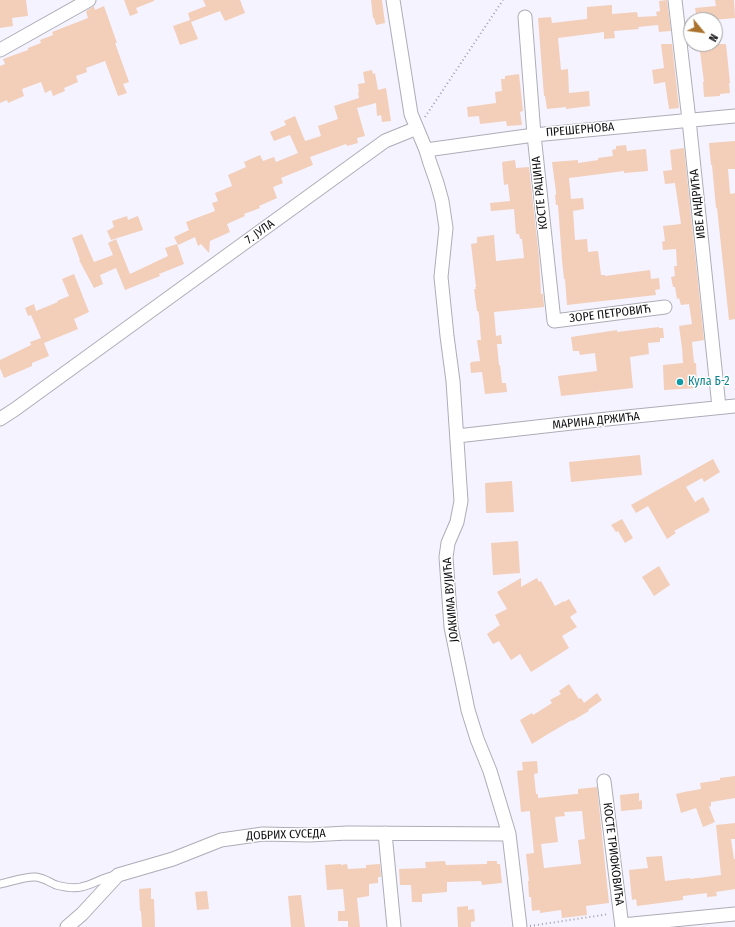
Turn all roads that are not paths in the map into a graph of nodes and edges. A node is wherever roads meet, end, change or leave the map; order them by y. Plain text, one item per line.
1 (89, 0) edge
2 (393, 0) edge
3 (675, 0) edge
4 (525, 17) dead end
5 (0, 50) edge
6 (735, 116) edge
7 (689, 120) junction
8 (417, 128) junction
9 (534, 135) junction
10 (426, 150) junction
11 (665, 307) dead end
12 (554, 321) joint
13 (735, 406) edge
14 (719, 407) junction
15 (0, 419) edge
16 (457, 436) junction
17 (604, 781) dead end
18 (385, 833) junction
19 (509, 834) junction
20 (118, 875) junction
21 (0, 884) edge
22 (735, 914) edge
23 (622, 922) edge
24 (67, 927) edge
25 (394, 927) edge
26 (520, 927) edge

1 - 5 street
2 - 8 street
3 - 7 street, ИВЕ АНДРИЋА
4 - 9 street, КОСТЕ РАЦИНА
6 - 7 street, ПРЕШЕРНОВА
7 - 9 street, ПРЕШЕРНОВА
7 - 14 street, ИВЕ АНДРИЋА
8 - 10 street, ЈОАКИМА ВУЈИЋА
8 - 15 street, 7. ЈУЛА
9 - 10 street, ПРЕШЕРНОВА
9 - 12 street, КОСТЕ РАЦИНА
10 - 16 street, ЈОАКИМА ВУЈИЋА
11 - 12 street, ЗОРЕ ПЕТРОВИЋ
13 - 14 street, МАРИНА ДРЖИЋА
14 - 16 street, МАРИНА ДРЖИЋА
16 - 19 street, ЈОАКИМА ВУЈИЋА
17 - 23 street, КОСТЕ ТРИФКОВИЋА
18 - 19 street, ДОБРИХ СУСЕДА
18 - 20 street, ДОБРИХ СУСЕДА
18 - 25 street
19 - 26 street, ЈОАКИМА ВУЈИЋА
20 - 21 lane
20 - 24 street
22 - 23 street

